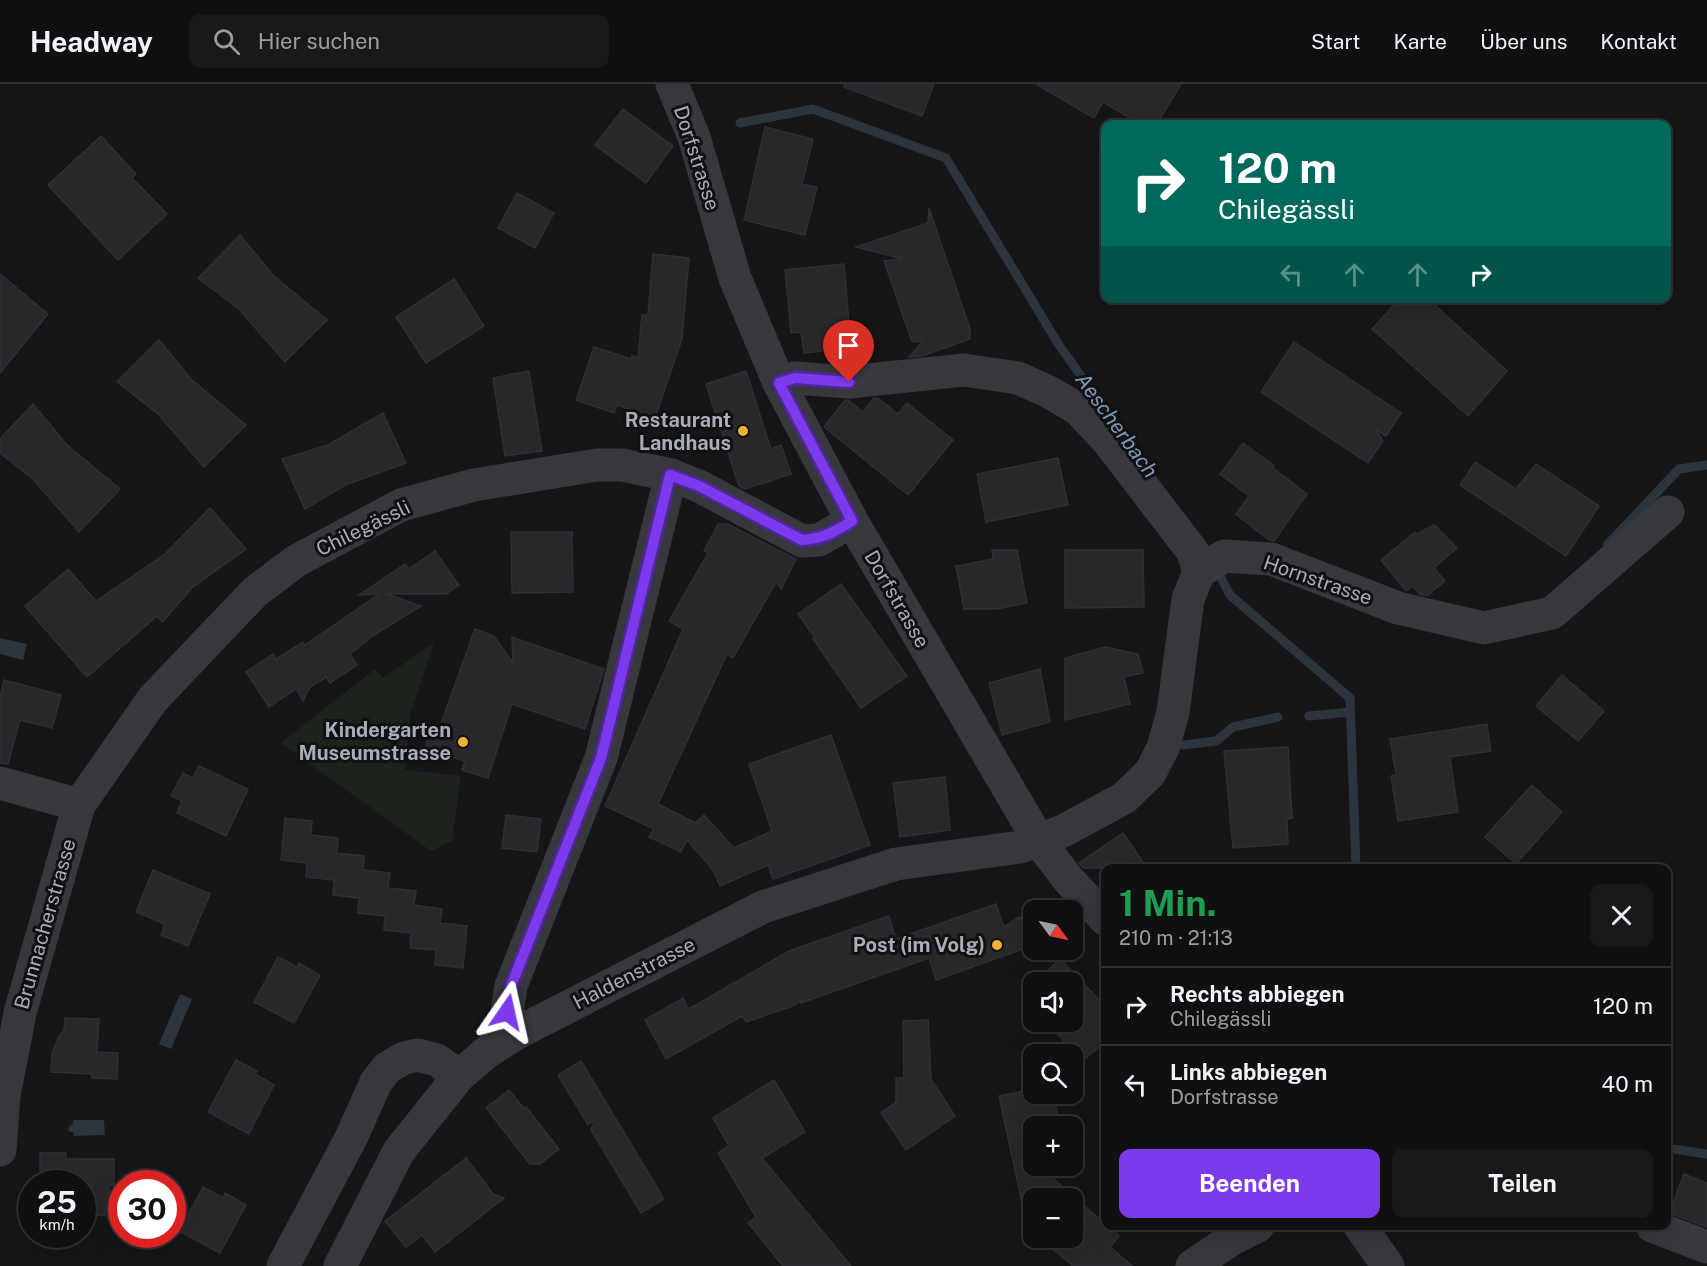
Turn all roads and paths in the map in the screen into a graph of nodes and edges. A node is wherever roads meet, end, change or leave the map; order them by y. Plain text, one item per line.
1 (676, 85) edge
2 (779, 383) junction
3 (670, 475) junction
4 (1668, 512) dead end
5 (852, 521) junction
6 (1211, 564) junction
7 (0, 783) edge
8 (79, 805) junction
9 (1038, 842) junction
10 (1101, 915) edge
11 (517, 1033) junction
12 (459, 1076) junction
13 (0, 1150) edge
14 (1250, 1230) edge
15 (1363, 1230) edge
16 (1662, 1230) edge
17 (1707, 1247) edge
18 (283, 1266) edge
19 (340, 1266) edge
20 (1192, 1266) edge
21 (1388, 1266) edge

1 - 2 street, Dorfstrasse
2 - 5 street, Dorfstrasse
2 - 6 street
3 - 5 street, Chilegässli
3 - 8 street, Chilegässli
3 - 11 street
4 - 6 street, Hornstrasse
5 - 9 street, Dorfstrasse
6 - 9 street
7 - 8 street
8 - 13 street, Brunnacherstrasse
9 - 10 street, Dorfstrasse
9 - 11 street, Haldenstrasse
11 - 12 street, Haldenstrasse
12 - 18 street
12 - 19 street, Haldenstrasse
14 - 20 street
15 - 21 street
16 - 17 street

